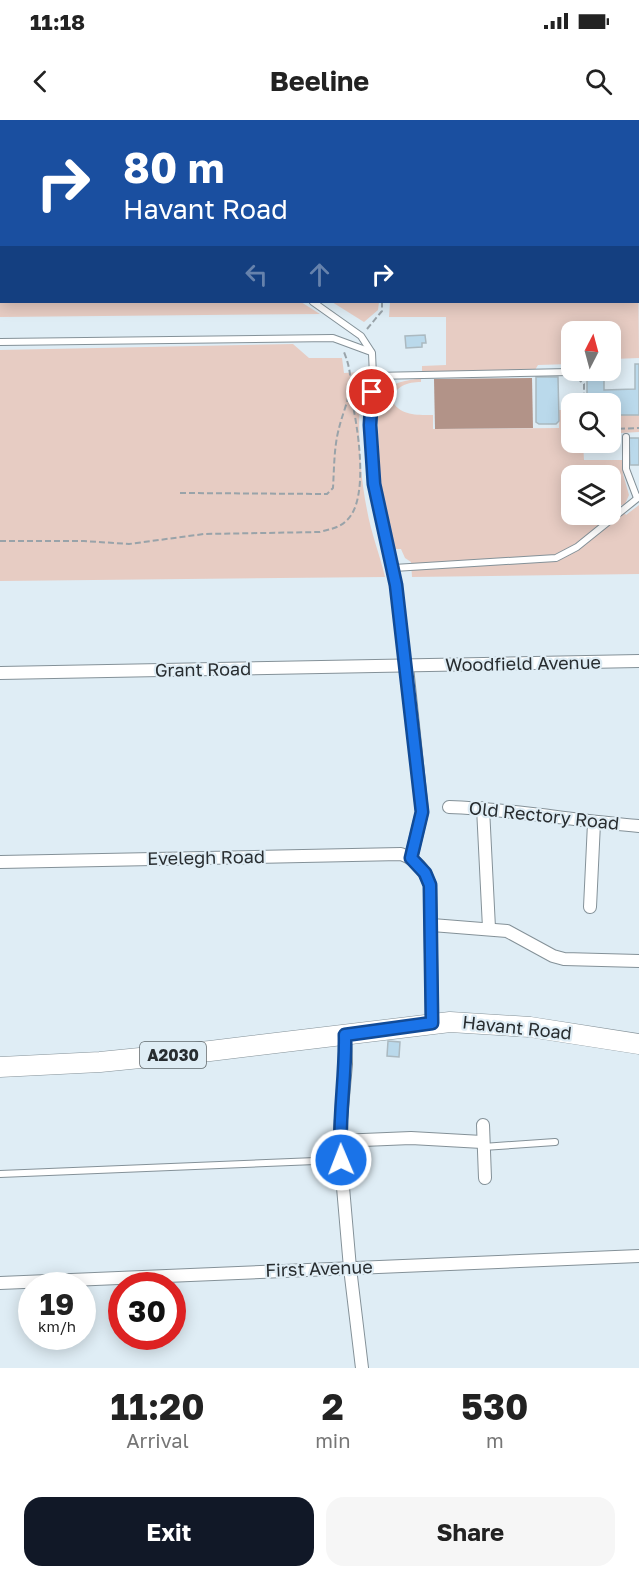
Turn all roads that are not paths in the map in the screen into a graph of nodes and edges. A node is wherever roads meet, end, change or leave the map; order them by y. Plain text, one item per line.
1 (314, 303) edge
2 (0, 342) edge
3 (372, 353) junction
4 (561, 372) edge
5 (373, 376) junction
6 (626, 437) dead end
7 (638, 497) edge
8 (393, 568) junction
9 (639, 662) edge
10 (407, 667) junction
11 (0, 673) edge
12 (449, 807) dead end
13 (483, 808) junction
14 (594, 823) junction
15 (639, 826) edge
16 (411, 858) junction
17 (0, 862) edge
18 (590, 907) dead end
19 (432, 925) junction
20 (489, 928) junction
21 (639, 961) edge
22 (432, 1023) junction
23 (345, 1035) junction
24 (639, 1044) edge
25 (0, 1067) edge
26 (483, 1125) dead end
27 (339, 1141) junction
28 (555, 1142) dead end
29 (482, 1145) junction
30 (341, 1160) junction
31 (0, 1174) edge
32 (485, 1178) dead end
33 (639, 1256) edge
34 (350, 1268) junction
35 (0, 1283) edge
36 (362, 1368) edge

1 - 3 lane
2 - 3 lane
3 - 5 lane
4 - 5 lane
5 - 8 lane
6 - 7 lane
7 - 8 lane
8 - 10 lane
9 - 10 street, Woodfield Avenue
10 - 11 street, Grant Road
10 - 16 street
12 - 13 street, Old Rectory Road
13 - 14 street, Old Rectory Road
13 - 20 street
14 - 15 street, Old Rectory Road
14 - 18 street
16 - 17 street, Evelegh Road
16 - 19 street
19 - 20 street
19 - 22 street
20 - 21 street
22 - 23 main road, Havant Road / A2030
22 - 24 main road, Havant Road / A2030
23 - 25 main road, Havant Road / A2030
23 - 27 street
26 - 29 street
27 - 29 street
27 - 30 street
28 - 29 lane
29 - 32 street
30 - 31 lane
30 - 34 street
33 - 34 street, First Avenue
34 - 35 street, First Avenue
34 - 36 street

